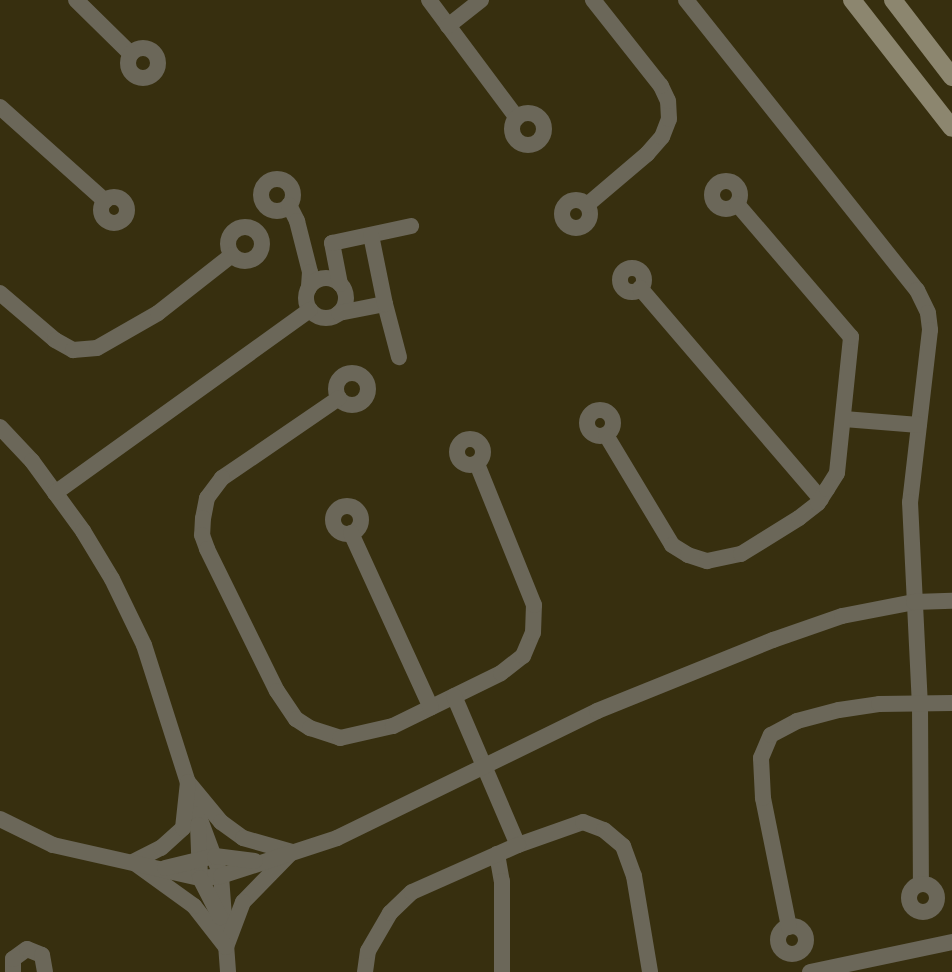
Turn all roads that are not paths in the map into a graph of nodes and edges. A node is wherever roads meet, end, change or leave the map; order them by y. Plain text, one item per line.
1 (76, 0) edge
2 (429, 0) edge
3 (481, 0) edge
4 (593, 0) edge
5 (686, 0) edge
6 (852, 0) edge
7 (893, 0) edge
8 (448, 26) junction
9 (929, 47) junction
10 (131, 54) dead end
11 (904, 67) junction
12 (952, 77) edge
13 (0, 107) edge
14 (517, 118) dead end
15 (952, 128) edge
16 (105, 201) dead end
17 (737, 204) dead end
18 (289, 205) dead end
19 (587, 205) dead end
20 (411, 226) dead end
21 (371, 235) junction
22 (232, 255) dead end
23 (324, 279) junction
24 (640, 288) dead end
25 (0, 293) edge
26 (385, 304) junction
27 (347, 308) junction
28 (310, 310) junction
29 (399, 357) dead end
30 (340, 398) dead end
31 (844, 419) junction
32 (919, 425) junction
33 (0, 427) edge
34 (606, 435) dead end
35 (477, 464) dead end
36 (55, 493) junction
37 (821, 499) junction
38 (351, 533) dead end
39 (952, 601) edge
40 (914, 602) junction
41 (454, 696) junction
42 (952, 703) edge
43 (920, 705) junction
44 (432, 708) junction
45 (484, 766) junction
46 (188, 782) junction
47 (0, 818) edge
48 (518, 845) junction
49 (292, 852) junction
50 (497, 854) junction
51 (206, 857) junction
52 (261, 861) junction
53 (132, 862) junction
54 (165, 868) junction
55 (221, 876) junction
56 (200, 878) junction
57 (921, 884) dead end
58 (223, 922) junction
59 (789, 927) dead end
60 (952, 942) edge
61 (226, 947) junction
62 (9, 961) edge
63 (45, 972) edge
64 (228, 972) edge
65 (365, 972) edge
66 (502, 972) edge
67 (650, 972) edge
68 (810, 972) edge

1 - 10 street
2 - 8 street
3 - 8 street
4 - 19 street
5 - 32 street
6 - 11 main road
7 - 9 main road
8 - 14 street
9 - 11 main road
9 - 12 main road
11 - 15 main road
13 - 16 street
17 - 31 street
18 - 23 street
20 - 21 street
21 - 23 street
21 - 26 street
22 - 25 street
23 - 27 street
23 - 28 street
24 - 37 street
26 - 27 street
26 - 29 street
27 - 28 street
28 - 36 street
30 - 44 street
31 - 32 street
31 - 37 street
32 - 40 street
33 - 36 street
34 - 37 street
35 - 41 street
36 - 46 street
38 - 44 street
39 - 40 street
40 - 43 street
40 - 45 street
41 - 44 street
41 - 45 street
42 - 43 street
43 - 57 street
43 - 59 street
45 - 48 street
45 - 49 street
46 - 49 street
46 - 51 street
46 - 53 street
47 - 53 street
48 - 50 street
48 - 67 street
49 - 52 street
49 - 61 street
50 - 65 street
50 - 66 street
51 - 52 street
51 - 54 street
51 - 55 street
51 - 56 street
52 - 55 street
53 - 54 street
53 - 61 street
54 - 56 street
55 - 56 street
55 - 58 street
56 - 58 street
58 - 61 street
60 - 68 street
61 - 64 street
62 - 63 street

